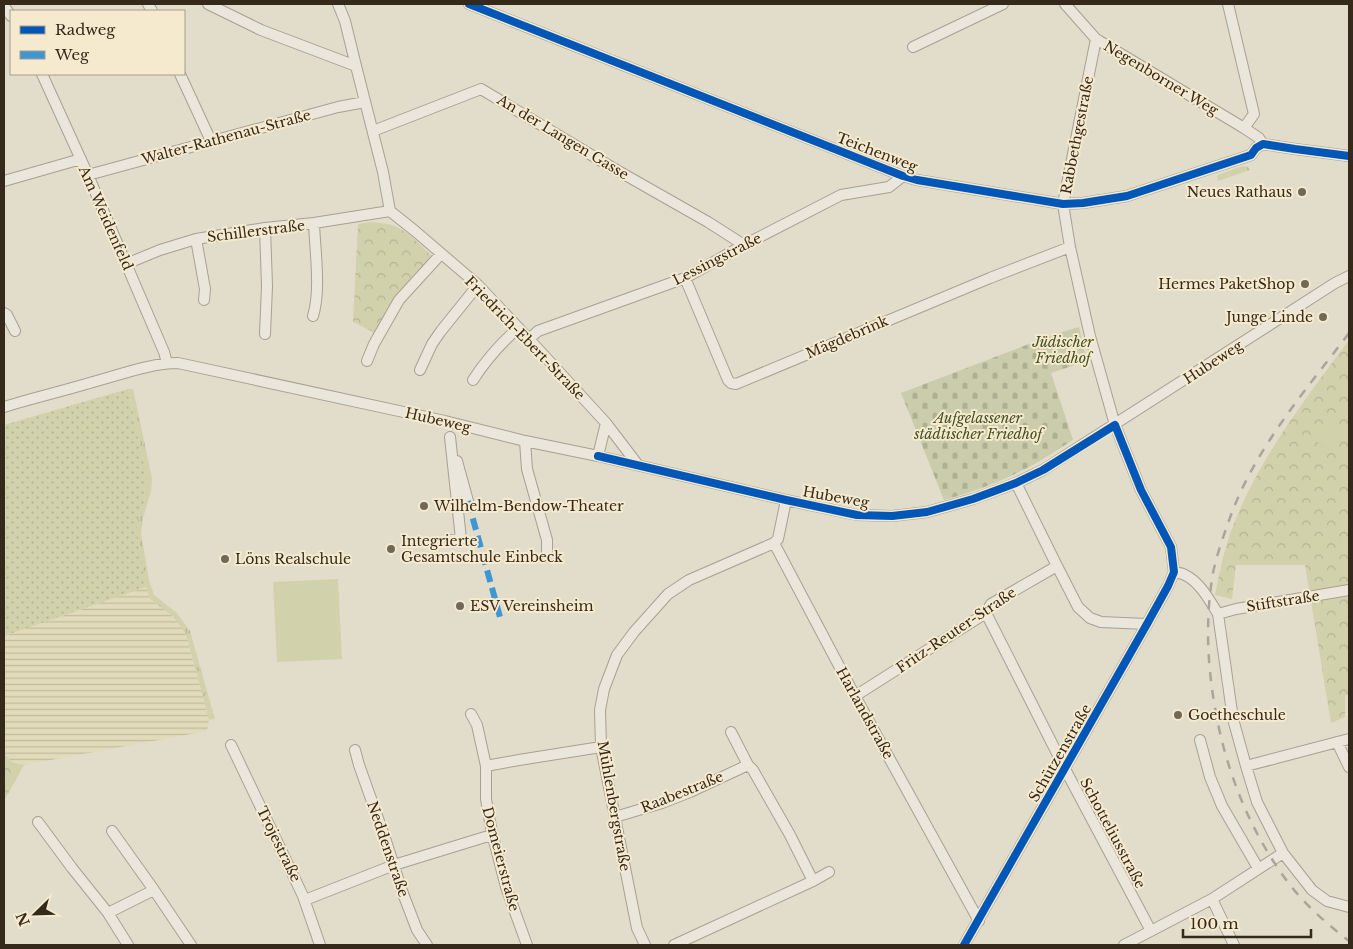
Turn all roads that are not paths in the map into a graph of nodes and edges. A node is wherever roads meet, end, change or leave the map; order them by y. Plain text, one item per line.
1 (208, 4) edge
2 (338, 4) edge
3 (469, 4) edge
4 (1003, 4) edge
5 (1065, 4) edge
6 (1228, 4) edge
7 (1096, 39) junction
8 (913, 47) dead end
9 (356, 66) junction
10 (42, 75) edge
11 (180, 75) edge
12 (365, 102) junction
13 (1244, 128) junction
14 (373, 131) junction
15 (212, 141) junction
16 (1263, 144) junction
17 (1349, 156) edge
18 (80, 159) junction
19 (88, 175) junction
20 (903, 176) junction
21 (4, 181) edge
22 (1063, 204) junction
23 (390, 212) junction
24 (314, 223) junction
25 (265, 228) junction
26 (196, 238) junction
27 (744, 245) junction
28 (1070, 248) junction
29 (441, 254) junction
30 (126, 264) junction
31 (1349, 276) edge
32 (685, 278) junction
33 (478, 285) junction
34 (204, 300) dead end
35 (4, 313) edge
36 (313, 316) dead end
37 (518, 328) junction
38 (15, 331) dead end
39 (265, 334) dead end
40 (529, 339) junction
41 (368, 361) dead end
42 (167, 363) junction
43 (420, 370) dead end
44 (473, 380) dead end
45 (4, 407) edge
46 (445, 421) junction
47 (606, 423) junction
48 (1115, 425) junction
49 (525, 441) junction
50 (598, 452) junction
51 (638, 465) junction
52 (1016, 483) junction
53 (459, 486) junction
54 (786, 500) junction
55 (468, 501) dead end
56 (450, 540) dead end
57 (774, 543) junction
58 (547, 557) dead end
59 (1057, 566) junction
60 (1174, 572) junction
61 (1349, 590) edge
62 (986, 613) junction
63 (1218, 614) junction
64 (1147, 624) junction
65 (856, 696) junction
66 (471, 714) dead end
67 (731, 732) dead end
68 (1349, 739) edge
69 (1200, 740) dead end
70 (1337, 742) junction
71 (231, 745) dead end
72 (601, 747) junction
73 (355, 750) dead end
74 (748, 764) junction
75 (486, 766) junction
76 (1246, 766) junction
77 (1349, 768) edge
78 (1065, 769) junction
79 (616, 817) junction
80 (38, 822) dead end
81 (112, 831) dead end
82 (493, 837) junction
83 (1283, 853) junction
84 (394, 864) junction
85 (1258, 868) junction
86 (829, 872) dead end
87 (813, 881) junction
88 (154, 890) junction
89 (1212, 899) junction
90 (305, 900) junction
91 (1349, 907) edge
92 (108, 913) junction
93 (979, 921) junction
94 (1151, 931) junction
95 (128, 945) edge
96 (191, 945) edge
97 (320, 945) edge
98 (427, 945) edge
99 (527, 945) edge
100 (645, 945) edge
101 (674, 945) edge
102 (964, 945) edge
103 (1124, 945) edge
104 (1234, 945) edge

1 - 9 street
2 - 9 street
3 - 20 street, Teichenweg
4 - 8 street
5 - 7 street, Negenborner Weg
6 - 13 street
7 - 13 street, Negenborner Weg
7 - 22 street, Rabbethgestraße
9 - 12 street
10 - 18 street, Am Weidenfeld
11 - 15 street
12 - 14 street
12 - 15 street, Walter-Rathenau-Straße
13 - 16 street, Negenborner Weg
14 - 23 street
14 - 27 street, An der Langen Gasse
15 - 19 street, Walter-Rathenau-Straße
16 - 17 street
16 - 22 street, Teichenweg
18 - 19 street, Am Weidenfeld
18 - 21 street
19 - 30 street, Am Weidenfeld
20 - 22 street, Teichenweg
20 - 27 street, Lessingstraße
22 - 28 street, Rabbethgestraße
23 - 24 street, Schillerstraße
23 - 29 street, Friedrich-Ebert-Straße
24 - 25 street, Schillerstraße
24 - 36 street
25 - 26 street, Schillerstraße
25 - 39 street
26 - 30 street, Schillerstraße
26 - 34 street
27 - 32 street, Lessingstraße
28 - 32 street, Mägdebrink
28 - 48 street, Rabbethgestraße
29 - 33 street, Friedrich-Ebert-Straße
29 - 41 street
30 - 42 street, Am Weidenfeld
31 - 48 street, Hubeweg
32 - 40 street, Lessingstraße
33 - 37 street, Friedrich-Ebert-Straße
33 - 43 street
35 - 38 street
37 - 40 street, Friedrich-Ebert-Straße
37 - 44 street
40 - 47 street, Friedrich-Ebert-Straße
42 - 45 street, Hubeweg
42 - 46 street, Hubeweg
46 - 49 street, Hubeweg
46 - 53 street
47 - 50 street
47 - 51 street, Friedrich-Ebert-Straße
48 - 52 street, Hubeweg
48 - 60 street, Rabbethgestraße
49 - 50 street, Hubeweg
49 - 58 street
50 - 51 street, Hubeweg
51 - 54 street, Hubeweg
52 - 54 street, Hubeweg
52 - 59 street
53 - 55 street
53 - 56 street
54 - 57 street
57 - 65 street, Harlandstraße
57 - 72 street, Mühlenbergstraße
59 - 62 street, Fritz-Reuter-Straße
59 - 64 street
60 - 63 street
60 - 64 street, Schützenstraße
61 - 63 street, Stiftstraße
62 - 65 street, Fritz-Reuter-Straße
62 - 78 street, Schotteliusstraße
63 - 76 street
64 - 78 street, Schützenstraße
65 - 93 street, Harlandstraße
66 - 75 street, Domeierstraße
67 - 74 street
68 - 70 street
69 - 85 street
70 - 76 street
70 - 77 street
71 - 90 street, Trojestraße
72 - 75 street
72 - 79 street, Mühlenbergstraße
73 - 84 street, Neddenstraße
74 - 79 street, Raabestraße
74 - 87 street
75 - 82 street, Domeierstraße
76 - 83 street
78 - 93 street, Schützenstraße
78 - 94 street, Schotteliusstraße
79 - 100 street, Mühlenbergstraße
80 - 92 street
81 - 88 street
82 - 84 street
82 - 99 street, Domeierstraße
83 - 85 street
83 - 91 street
84 - 90 street
84 - 98 street, Neddenstraße
85 - 89 street
86 - 87 street
87 - 101 street
88 - 92 street
88 - 96 street
89 - 94 street
89 - 104 street
90 - 97 street, Trojestraße
92 - 95 street
93 - 102 street, Schützenstraße
94 - 103 street

